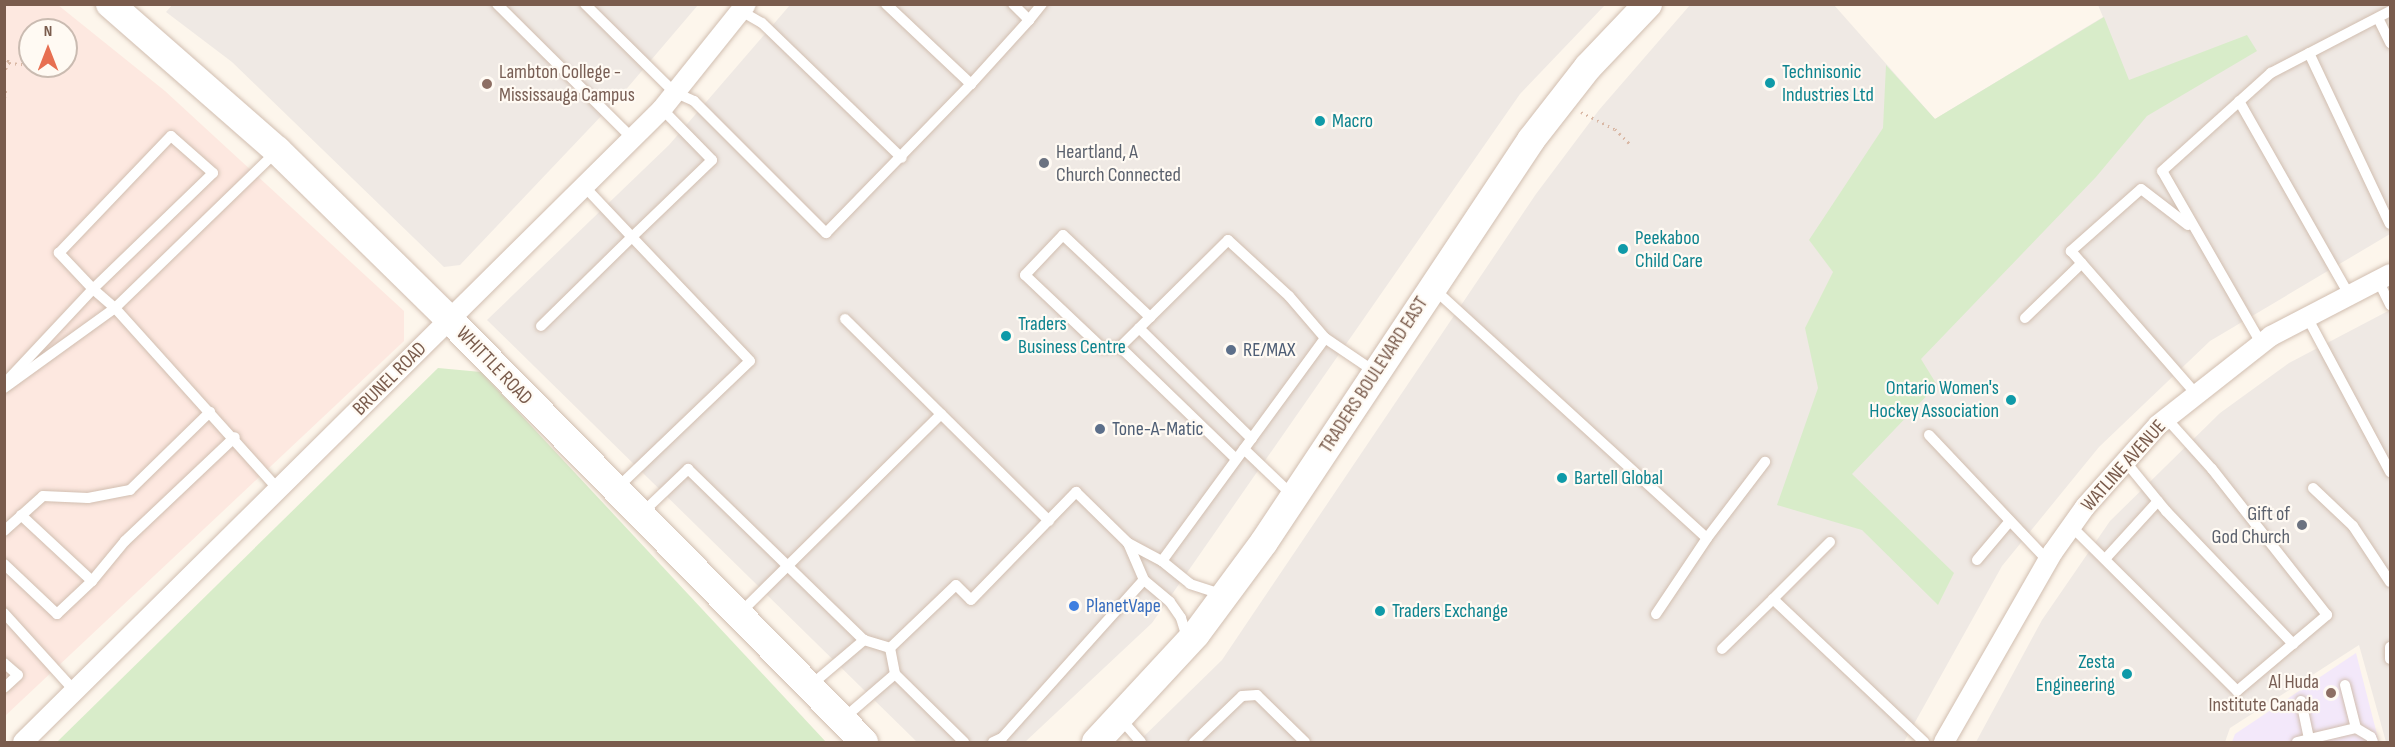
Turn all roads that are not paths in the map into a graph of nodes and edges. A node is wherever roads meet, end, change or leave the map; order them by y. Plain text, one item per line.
1 (110, 4) edge
2 (497, 4) edge
3 (585, 4) edge
4 (886, 4) edge
5 (1013, 4) edge
6 (1042, 4) edge
7 (1648, 4) edge
8 (743, 8) edge
9 (2391, 11) edge
10 (2378, 18) junction
11 (1029, 20) junction
12 (2391, 43) edge
13 (2309, 53) junction
14 (972, 84) junction
15 (674, 92) junction
16 (2239, 101) junction
17 (662, 109) junction
18 (632, 138) junction
19 (277, 150) junction
20 (902, 158) junction
21 (584, 186) junction
22 (2391, 224) edge
23 (2193, 229) junction
24 (632, 237) junction
25 (2082, 263) junction
26 (2385, 277) edge
27 (1431, 286) junction
28 (93, 289) junction
29 (2349, 295) junction
30 (2391, 305) edge
31 (115, 308) junction
32 (1150, 317) junction
33 (2307, 317) junction
34 (2025, 318) dead end
35 (845, 319) dead end
36 (450, 320) junction
37 (541, 326) dead end
38 (1139, 328) junction
39 (1325, 338) junction
40 (2261, 343) junction
41 (1120, 347) junction
42 (1377, 374) junction
43 (4, 386) edge
44 (2196, 394) junction
45 (210, 412) junction
46 (941, 414) junction
47 (2166, 418) junction
48 (1929, 435) dead end
49 (235, 437) junction
50 (1252, 439) junction
51 (1244, 448) junction
52 (1236, 459) junction
53 (2125, 460) junction
54 (1765, 462) dead end
55 (2391, 472) edge
56 (2313, 488) dead end
57 (279, 490) junction
58 (615, 490) junction
59 (1294, 497) junction
60 (2158, 501) junction
61 (21, 515) junction
62 (639, 515) junction
63 (1049, 521) junction
64 (2010, 521) junction
65 (2071, 526) junction
66 (4, 531) edge
67 (1707, 538) junction
68 (1830, 542) dead end
69 (1128, 543) junction
70 (2106, 558) junction
71 (1977, 560) dead end
72 (1162, 561) junction
73 (2048, 561) junction
74 (4, 564) edge
75 (788, 566) junction
76 (1144, 580) junction
77 (92, 581) junction
78 (2391, 582) edge
79 (1225, 596) junction
80 (1773, 599) junction
81 (4, 613) edge
82 (1656, 614) dead end
83 (738, 616) junction
84 (864, 640) junction
85 (1188, 643) junction
86 (2293, 644) junction
87 (2391, 647) edge
88 (890, 648) junction
89 (1722, 649) dead end
90 (2391, 659) edge
91 (4, 663) edge
92 (895, 674) junction
93 (2345, 685) dead end
94 (808, 687) junction
95 (4, 688) edge
96 (73, 689) junction
97 (2301, 701) dead end
98 (1120, 718) junction
99 (841, 720) junction
100 (2356, 728) junction
101 (2309, 740) junction
102 (23, 742) edge
103 (864, 742) edge
104 (964, 742) edge
105 (993, 742) edge
106 (1096, 742) edge
107 (1141, 742) edge
108 (1194, 742) edge
109 (1305, 742) edge
110 (1924, 742) edge
111 (1944, 742) edge
112 (2297, 742) edge
113 (2373, 742) edge

1 - 19 street, WHITTLE ROAD
2 - 18 lane
3 - 15 lane
4 - 14 lane
5 - 11 lane
6 - 11 lane
7 - 27 street, TRADERS BOULEVARD EAST
8 - 15 street, BRUNEL ROAD
8 - 20 lane
9 - 10 lane
10 - 12 lane
10 - 13 lane
11 - 14 lane
13 - 16 lane
13 - 22 lane
14 - 20 lane
15 - 17 street, BRUNEL ROAD
15 - 20 lane
16 - 23 lane
16 - 29 lane
17 - 18 street, BRUNEL ROAD
17 - 24 lane
18 - 21 street, BRUNEL ROAD
19 - 31 lane
19 - 36 street, WHITTLE ROAD
21 - 24 lane
21 - 36 street, BRUNEL ROAD
23 - 25 lane
23 - 40 lane
24 - 37 lane
24 - 58 lane
25 - 34 lane
25 - 44 lane
26 - 29 street, WATLINE AVENUE
26 - 30 lane
27 - 42 street, TRADERS BOULEVARD EAST
27 - 67 lane
28 - 28 lane
28 - 31 lane
28 - 43 lane
29 - 33 street, WATLINE AVENUE
31 - 43 lane
31 - 45 lane
32 - 38 lane
32 - 39 lane
32 - 41 lane
33 - 40 street, WATLINE AVENUE
33 - 55 lane
35 - 46 lane
36 - 57 street, BRUNEL ROAD
36 - 58 street, WHITTLE ROAD
38 - 41 lane
38 - 50 lane
39 - 42 lane
39 - 50 lane
40 - 44 street, WATLINE AVENUE
41 - 52 lane
42 - 59 street, TRADERS BOULEVARD EAST
44 - 47 street, WATLINE AVENUE
45 - 49 lane
45 - 61 lane
46 - 63 lane
46 - 75 lane
47 - 53 street, WATLINE AVENUE
47 - 86 lane
48 - 64 lane
49 - 57 lane
49 - 77 lane
50 - 51 lane
51 - 52 lane
51 - 59 lane
52 - 72 lane
53 - 60 lane
53 - 65 street, WATLINE AVENUE
54 - 67 lane
56 - 78 lane
57 - 96 street, BRUNEL ROAD
58 - 62 street, WHITTLE ROAD
59 - 79 street, TRADERS BOULEVARD EAST
60 - 70 lane
60 - 86 lane
61 - 66 lane
61 - 77 lane
62 - 75 lane
62 - 83 street, WHITTLE ROAD
63 - 69 lane
63 - 88 lane
64 - 71 lane
64 - 73 lane
65 - 70 lane
65 - 73 street, WATLINE AVENUE
67 - 82 lane
68 - 80 lane
69 - 72 lane
69 - 76 lane
70 - 86 lane
72 - 79 lane
73 - 111 street, WATLINE AVENUE
74 - 77 lane
75 - 83 lane
75 - 84 lane
76 - 85 lane
76 - 105 lane
79 - 85 street, TRADERS BOULEVARD EAST
80 - 89 lane
80 - 110 lane
81 - 96 lane
83 - 94 street, WHITTLE ROAD
84 - 88 lane
84 - 94 lane
85 - 98 street, TRADERS BOULEVARD EAST
87 - 90 lane
88 - 92 lane
91 - 95 lane
92 - 99 lane
92 - 104 lane
93 - 100 lane
94 - 99 street, WHITTLE ROAD
96 - 102 street, BRUNEL ROAD
97 - 101 lane
98 - 106 street, TRADERS BOULEVARD EAST
98 - 107 lane
99 - 103 street, WHITTLE ROAD
100 - 101 lane
100 - 113 lane
101 - 112 lane
108 - 109 lane

